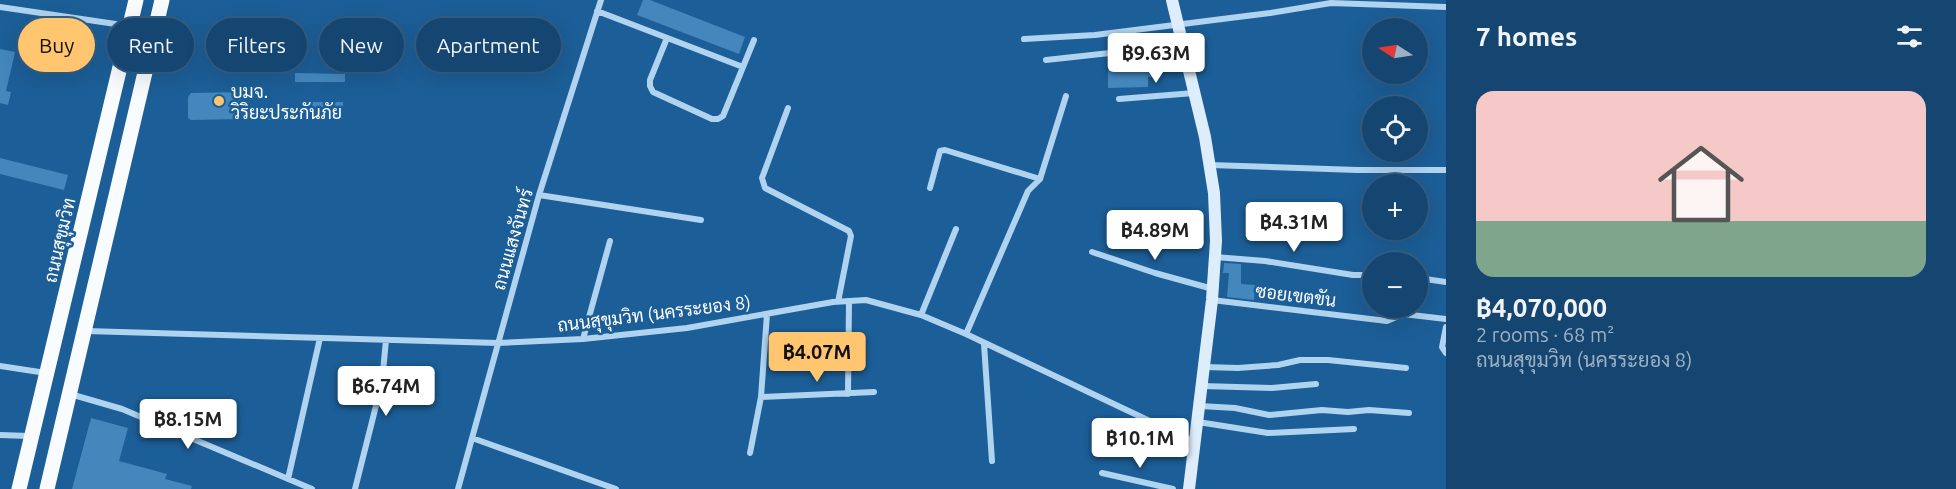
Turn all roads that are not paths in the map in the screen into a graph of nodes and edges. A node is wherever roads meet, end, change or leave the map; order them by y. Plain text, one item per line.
1 (136, 0) edge
2 (162, 0) edge
3 (601, 0) edge
4 (1172, 0) edge
5 (1319, 3) edge
6 (0, 7) edge
7 (1446, 7) edge
8 (597, 11) junction
9 (132, 18) edge
10 (107, 23) edge
11 (1177, 23) junction
12 (667, 38) junction
13 (1024, 39) dead end
14 (754, 40) dead end
15 (1183, 45) junction
16 (1046, 60) dead end
17 (743, 67) junction
18 (119, 72) edge
19 (1194, 93) junction
20 (1066, 96) dead end
21 (1119, 99) dead end
22 (788, 108) dead end
23 (1210, 165) junction
24 (1446, 170) edge
25 (1040, 179) junction
26 (930, 188) dead end
27 (540, 195) junction
28 (86, 208) junction
29 (112, 214) junction
30 (701, 220) dead end
31 (956, 228) dead end
32 (610, 241) dead end
33 (1092, 252) dead end
34 (1215, 257) junction
35 (1362, 275) edge
36 (1428, 279) edge
37 (1446, 282) edge
38 (1213, 294) junction
39 (849, 301) junction
40 (838, 302) junction
41 (767, 314) junction
42 (921, 315) junction
43 (1446, 319) edge
44 (1446, 327) edge
45 (86, 330) junction
46 (966, 334) junction
47 (320, 338) junction
48 (583, 339) junction
49 (386, 340) junction
50 (498, 343) junction
51 (984, 344) junction
52 (1446, 353) edge
53 (0, 366) edge
54 (1205, 367) junction
55 (1406, 368) dead end
56 (47, 374) junction
57 (1317, 384) dead end
58 (1202, 386) junction
59 (874, 392) dead end
60 (69, 394) junction
61 (848, 394) junction
62 (761, 397) junction
63 (1200, 406) junction
64 (1409, 413) dead end
65 (1198, 422) junction
66 (1354, 429) dead end
67 (0, 435) edge
68 (32, 436) junction
69 (472, 438) junction
70 (1195, 442) junction
71 (750, 453) dead end
72 (992, 461) dead end
73 (1102, 473) dead end
74 (288, 479) junction
75 (19, 489) edge
76 (47, 489) edge
77 (312, 489) edge
78 (356, 489) edge
79 (458, 489) edge
80 (616, 489) edge
81 (1173, 489) edge
82 (1189, 489) edge

1 - 9 main road, ถนนสุขุมวิท
2 - 29 main road
3 - 8 street, ถนนแสงจันทร์
4 - 11 street
5 - 7 street
5 - 11 street
6 - 10 street
8 - 12 street
8 - 27 street, ถนนแสงจันทร์
11 - 13 street
11 - 15 street
12 - 17 street
12 - 17 street
14 - 17 street
15 - 16 street
15 - 19 street
18 - 28 main road, ถนนสุขุมวิท
19 - 21 street
19 - 23 street
20 - 25 street
22 - 40 street
23 - 24 street
23 - 34 street
25 - 26 street
25 - 46 street
27 - 30 street
27 - 50 street, ถนนแสงจันทร์
28 - 29 main road
28 - 56 main road, ถนนสุขุมวิท
29 - 45 main road
31 - 42 street
32 - 48 street
33 - 38 street, ซอยเขตขัน
34 - 35 street
34 - 38 street
36 - 37 street
38 - 43 street, ซอยเขตขัน
38 - 54 street
39 - 40 street, ถนนสุขุมวิท (นครระยอง 8)
39 - 42 street, ถนนสุขุมวิท (นครระยอง 8)
39 - 61 street
40 - 41 street, ถนนสุขุมวิท (นครระยอง 8)
41 - 48 street, ถนนสุขุมวิท (นครระยอง 8)
41 - 62 street
42 - 46 street, ถนนสุขุมวิท (นครระยอง 8)
44 - 52 street
45 - 47 street, ถนนสุขุมวิท (นครระยอง 8)
45 - 60 main road
46 - 51 street, ถนนสุขุมวิท (นครระยอง 8)
47 - 49 street, ถนนสุขุมวิท (นครระยอง 8)
47 - 74 street
48 - 50 street, ถนนสุขุมวิท (นครระยอง 8)
49 - 50 street, ถนนสุขุมวิท (นครระยอง 8)
49 - 78 street
50 - 69 street, ถนนแสงจันทร์
51 - 70 street, ถนนสุขุมวิท (นครระยอง 8)
51 - 72 street
53 - 56 street
54 - 55 street
54 - 58 street
56 - 68 main road, ถนนสุขุมวิท
57 - 58 street
58 - 63 street
59 - 61 street
60 - 74 street
60 - 76 main road
61 - 62 street
62 - 71 street
63 - 64 street
63 - 65 street
65 - 66 street
65 - 70 street
67 - 68 street
68 - 75 main road, ถนนสุขุมวิท
69 - 79 street, ถนนแสงจันทร์
69 - 80 street
70 - 82 street
73 - 81 street
74 - 77 street

